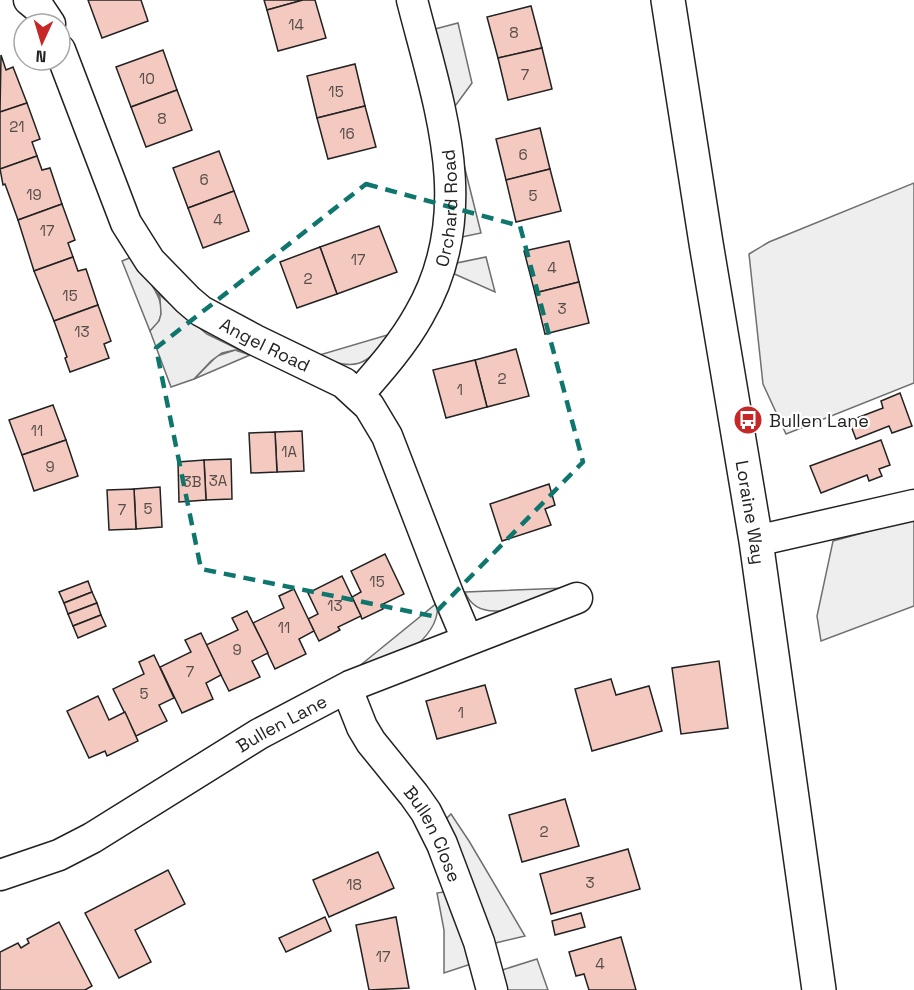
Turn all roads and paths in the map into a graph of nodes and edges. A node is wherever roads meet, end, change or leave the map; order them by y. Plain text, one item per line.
1 (29, 0) edge
2 (412, 0) edge
3 (668, 0) edge
4 (42, 12) edge
5 (68, 72) edge
6 (358, 395) junction
7 (914, 505) edge
8 (756, 541) junction
9 (577, 598) dead end
10 (467, 639) junction
11 (347, 689) junction
12 (0, 875) edge
13 (492, 990) edge
14 (819, 990) edge

1 - 4 street
2 - 6 street, Orchard Road
3 - 8 main road, Loraine Way
5 - 6 street, Angel Road
6 - 10 street, Angel Road
7 - 8 street
8 - 14 main road, Loraine Way
9 - 10 street, Bullen Lane
10 - 11 street, Bullen Lane
11 - 12 street, Bullen Lane
11 - 13 street, Bullen Close

